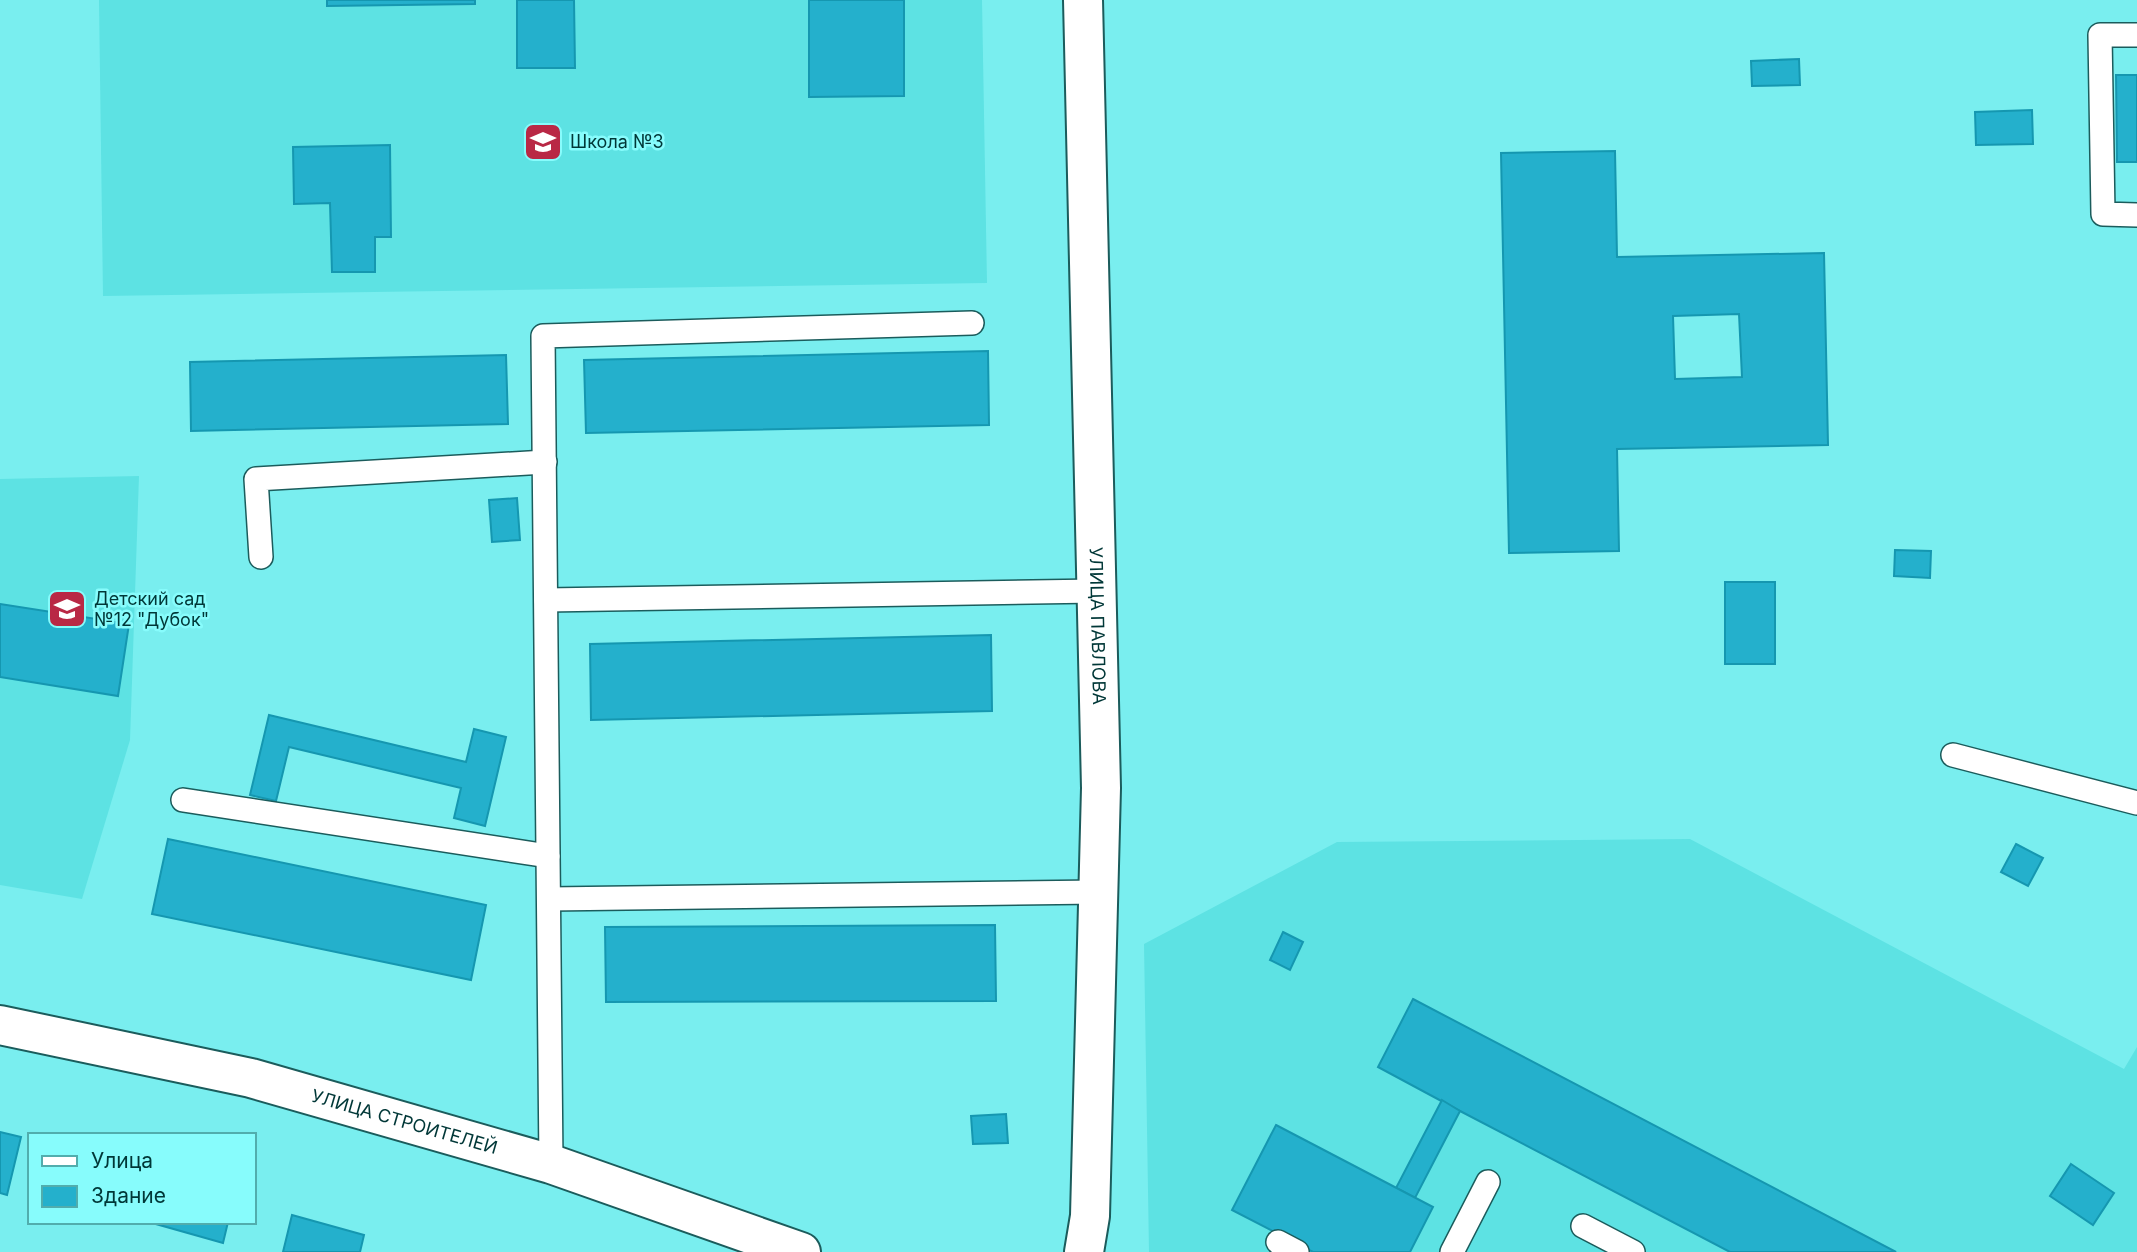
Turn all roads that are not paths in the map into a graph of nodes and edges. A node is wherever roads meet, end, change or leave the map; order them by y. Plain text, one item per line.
1 (1083, 0) edge
2 (2137, 35) edge
3 (2137, 215) edge
4 (972, 323) dead end
5 (545, 463) junction
6 (261, 557) dead end
7 (1097, 591) junction
8 (546, 600) junction
9 (1953, 755) dead end
10 (183, 800) dead end
11 (2137, 803) edge
12 (548, 856) junction
13 (1099, 892) junction
14 (549, 899) junction
15 (0, 1025) edge
16 (551, 1164) junction
17 (1488, 1182) dead end
18 (1583, 1226) dead end
19 (801, 1252) edge
20 (1084, 1252) edge
21 (1452, 1252) edge
22 (1633, 1252) edge

1 - 7 street, УЛИЦА ПАВЛОВА
2 - 3 lane
4 - 5 lane
5 - 6 lane
5 - 8 lane
7 - 8 lane
7 - 13 street, УЛИЦА ПАВЛОВА
8 - 12 lane
9 - 11 lane
10 - 12 lane
12 - 14 lane
13 - 14 lane
13 - 20 street, УЛИЦА ПАВЛОВА
14 - 16 lane
15 - 16 street, УЛИЦА СТРОИТЕЛЕЙ
16 - 19 street, УЛИЦА СТРОИТЕЛЕЙ
17 - 21 lane
18 - 22 lane

